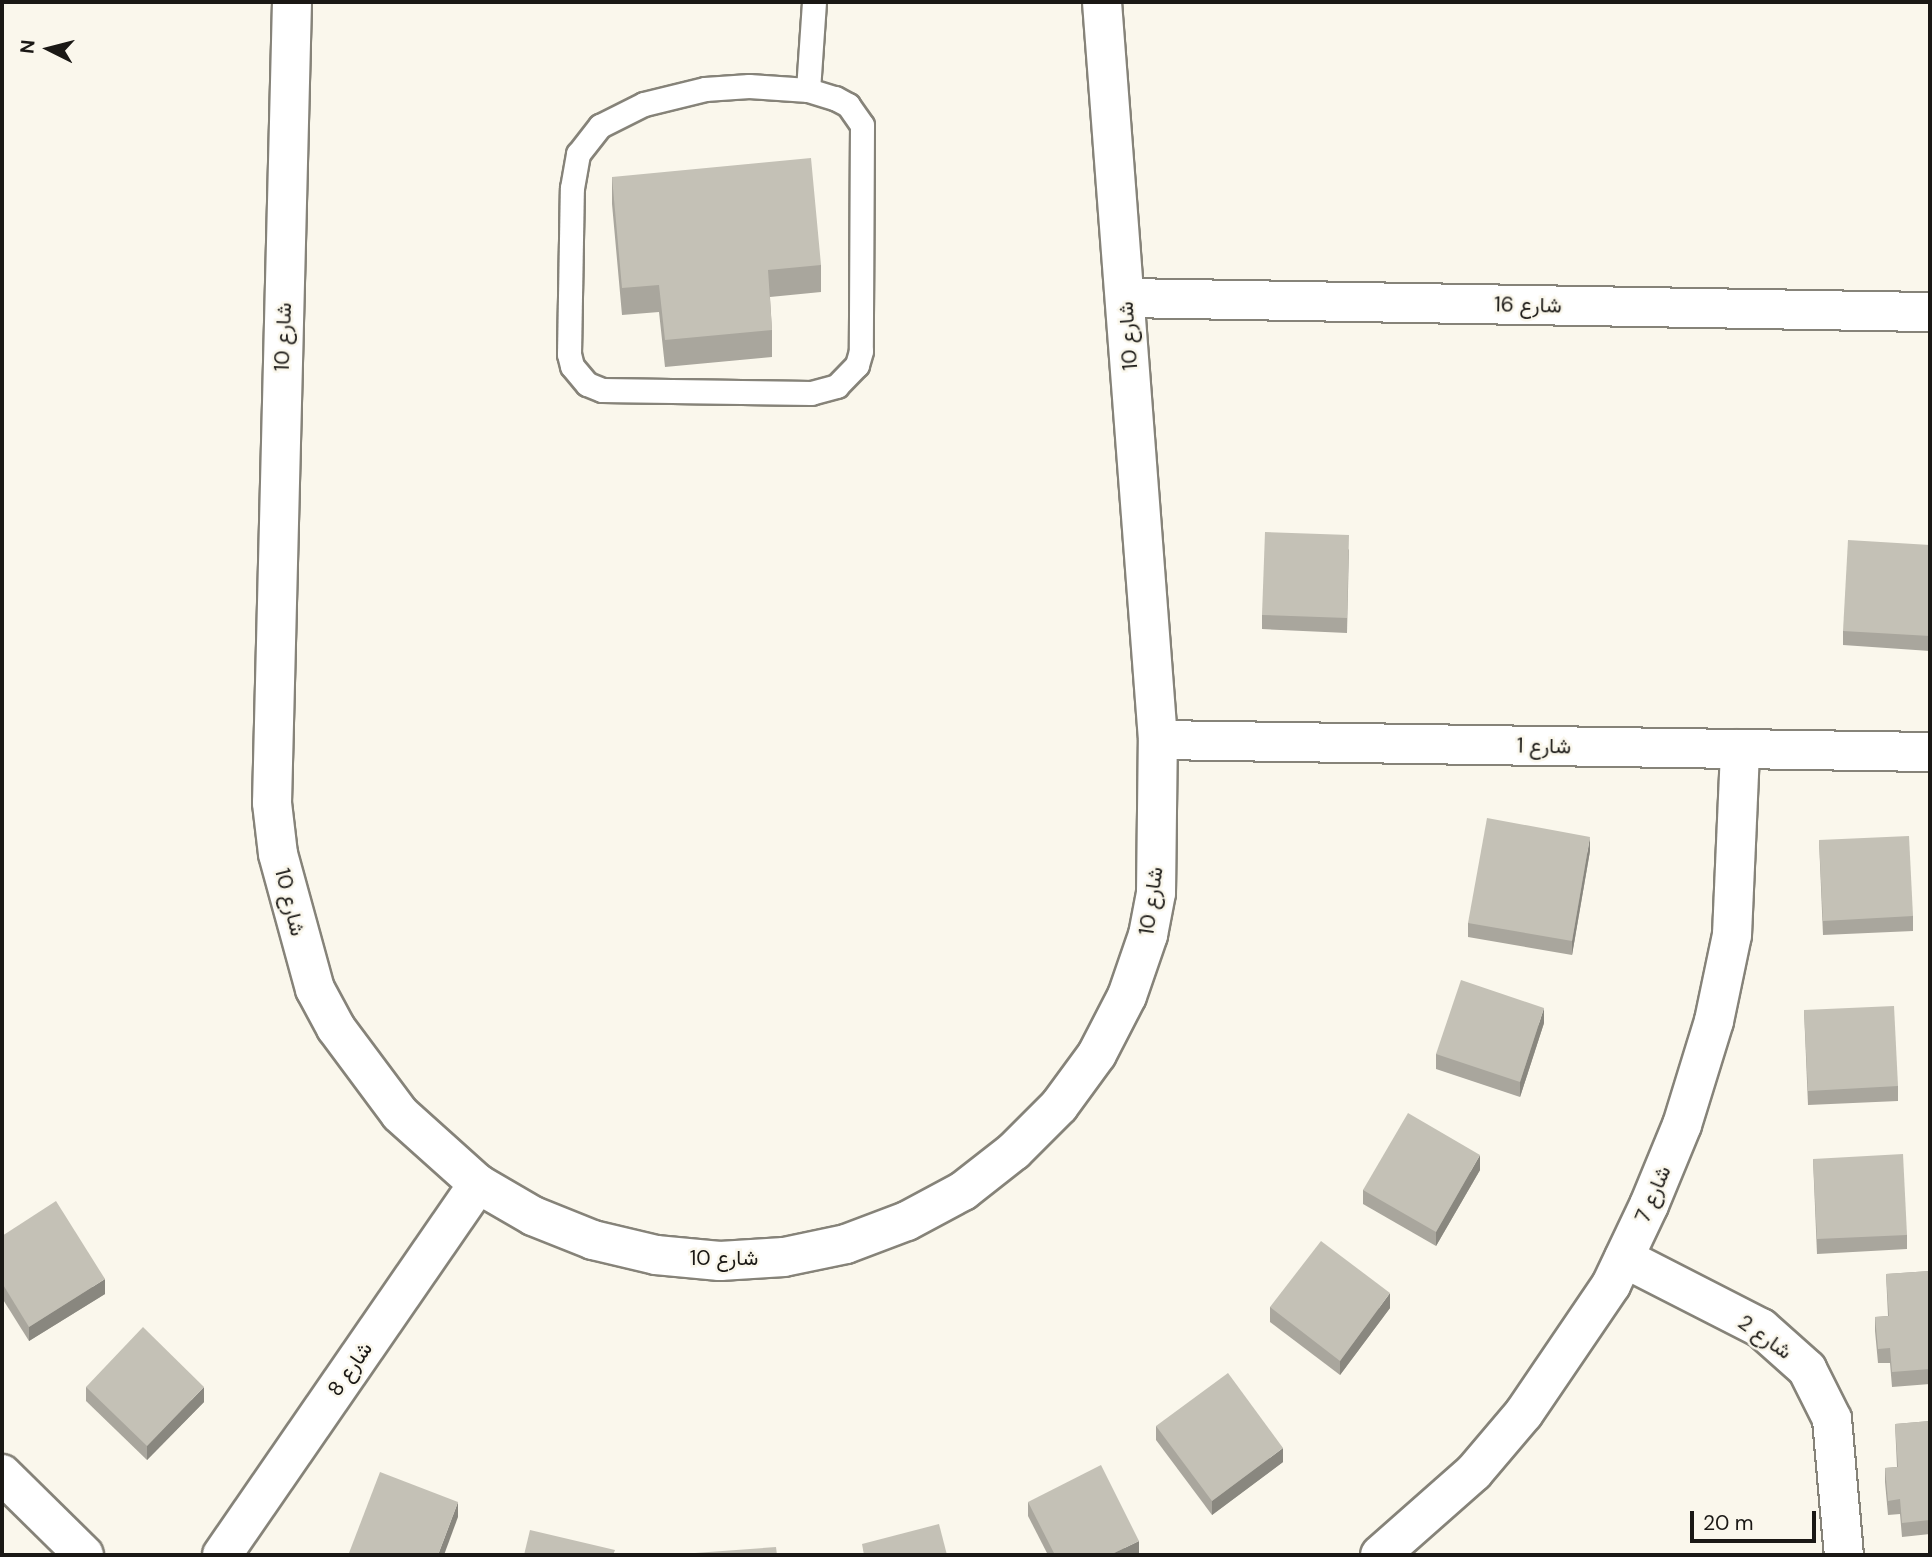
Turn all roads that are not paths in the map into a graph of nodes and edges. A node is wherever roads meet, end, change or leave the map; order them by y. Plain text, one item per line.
1 (292, 2) edge
2 (814, 2) edge
3 (1102, 2) edge
4 (808, 90) junction
5 (1125, 298) junction
6 (1930, 312) edge
7 (1158, 740) junction
8 (1740, 749) junction
9 (1930, 752) edge
10 (478, 1184) junction
11 (1624, 1258) junction
12 (2, 1474) edge
13 (84, 1555) edge
14 (222, 1555) edge
15 (1380, 1555) edge
16 (1844, 1555) edge

1 - 10 street, شارع 10
2 - 4 lane
3 - 5 street, شارع 10
4 - 4 lane
5 - 6 street, شارع 16
5 - 7 street, شارع 10
7 - 8 street, شارع 1
7 - 10 street, شارع 10
8 - 9 street, شارع 1
8 - 11 street, شارع 7
10 - 14 street, شارع 8
11 - 15 street, شارع 7
11 - 16 street, شارع 2
12 - 13 street

